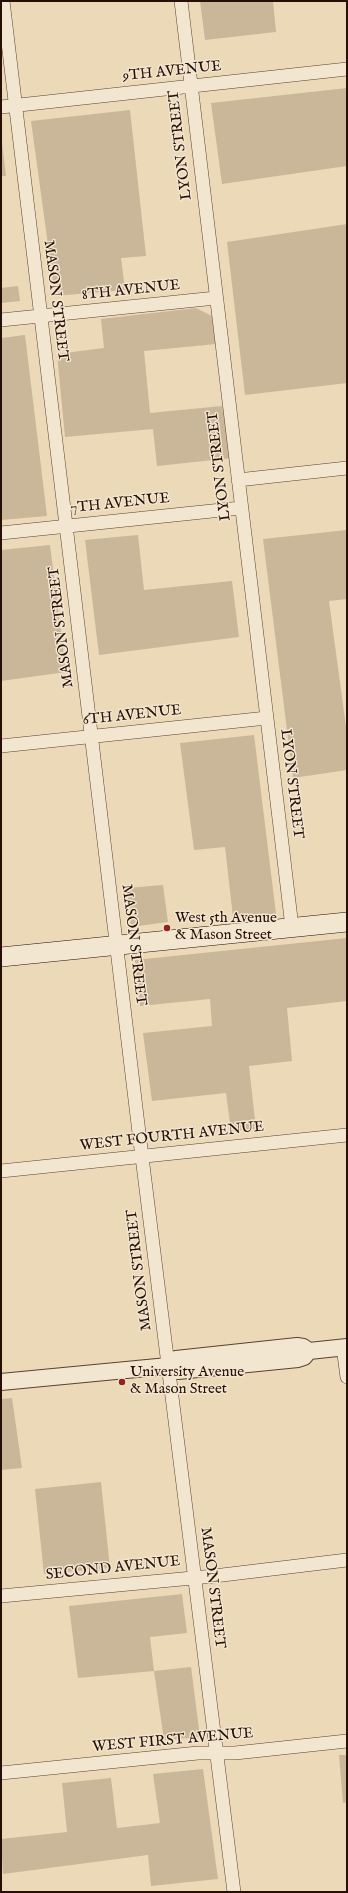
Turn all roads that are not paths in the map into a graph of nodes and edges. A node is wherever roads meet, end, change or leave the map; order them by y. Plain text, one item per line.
1 (3, 1) edge
2 (181, 1) edge
3 (347, 69) edge
4 (191, 87) junction
5 (15, 106) junction
6 (1, 107) edge
7 (216, 298) junction
8 (41, 316) junction
9 (1, 320) edge
10 (347, 468) edge
11 (238, 480) junction
12 (242, 508) junction
13 (66, 526) junction
14 (1, 533) edge
15 (267, 718) junction
16 (91, 736) junction
17 (1, 746) edge
18 (347, 922) edge
19 (292, 927) junction
20 (116, 945) junction
21 (1, 957) edge
22 (347, 1135) edge
23 (142, 1156) junction
24 (1, 1171) edge
25 (345, 1347) edge
26 (168, 1366) junction
27 (347, 1377) edge
28 (1, 1382) edge
29 (347, 1560) edge
30 (194, 1577) junction
31 (1, 1596) edge
32 (347, 1741) edge
33 (216, 1753) junction
34 (1, 1773) edge
35 (234, 1892) edge

1 - 5 street, MASON STREET
2 - 4 street, LYON STREET
3 - 4 street, 9TH AVENUE
4 - 5 street, 9TH AVENUE
4 - 7 street, LYON STREET
5 - 6 street, 9TH AVENUE
5 - 8 street, MASON STREET
7 - 8 street, 8TH AVENUE
7 - 11 street, LYON STREET
8 - 9 street, 8TH AVENUE
8 - 13 street, MASON STREET
10 - 11 street
11 - 12 street, LYON STREET
12 - 13 street, 7TH AVENUE
12 - 15 street, LYON STREET
13 - 14 street, 7TH AVENUE
13 - 16 street, MASON STREET
15 - 16 street, 6TH AVENUE
15 - 19 street, LYON STREET
16 - 17 street, 6TH AVENUE
16 - 20 street, MASON STREET
18 - 19 main road
19 - 20 main road
20 - 21 main road
20 - 23 street, MASON STREET
22 - 23 street, WEST FOURTH AVENUE
23 - 24 street, WEST FOURTH AVENUE
23 - 26 street, MASON STREET
25 - 26 street
25 - 27 street
26 - 28 street
26 - 30 street, MASON STREET
29 - 30 street, SECOND AVENUE
30 - 31 street, SECOND AVENUE
30 - 33 street, MASON STREET
32 - 33 street, WEST FIRST AVENUE
33 - 34 street, WEST FIRST AVENUE
33 - 35 street, MASON STREET

